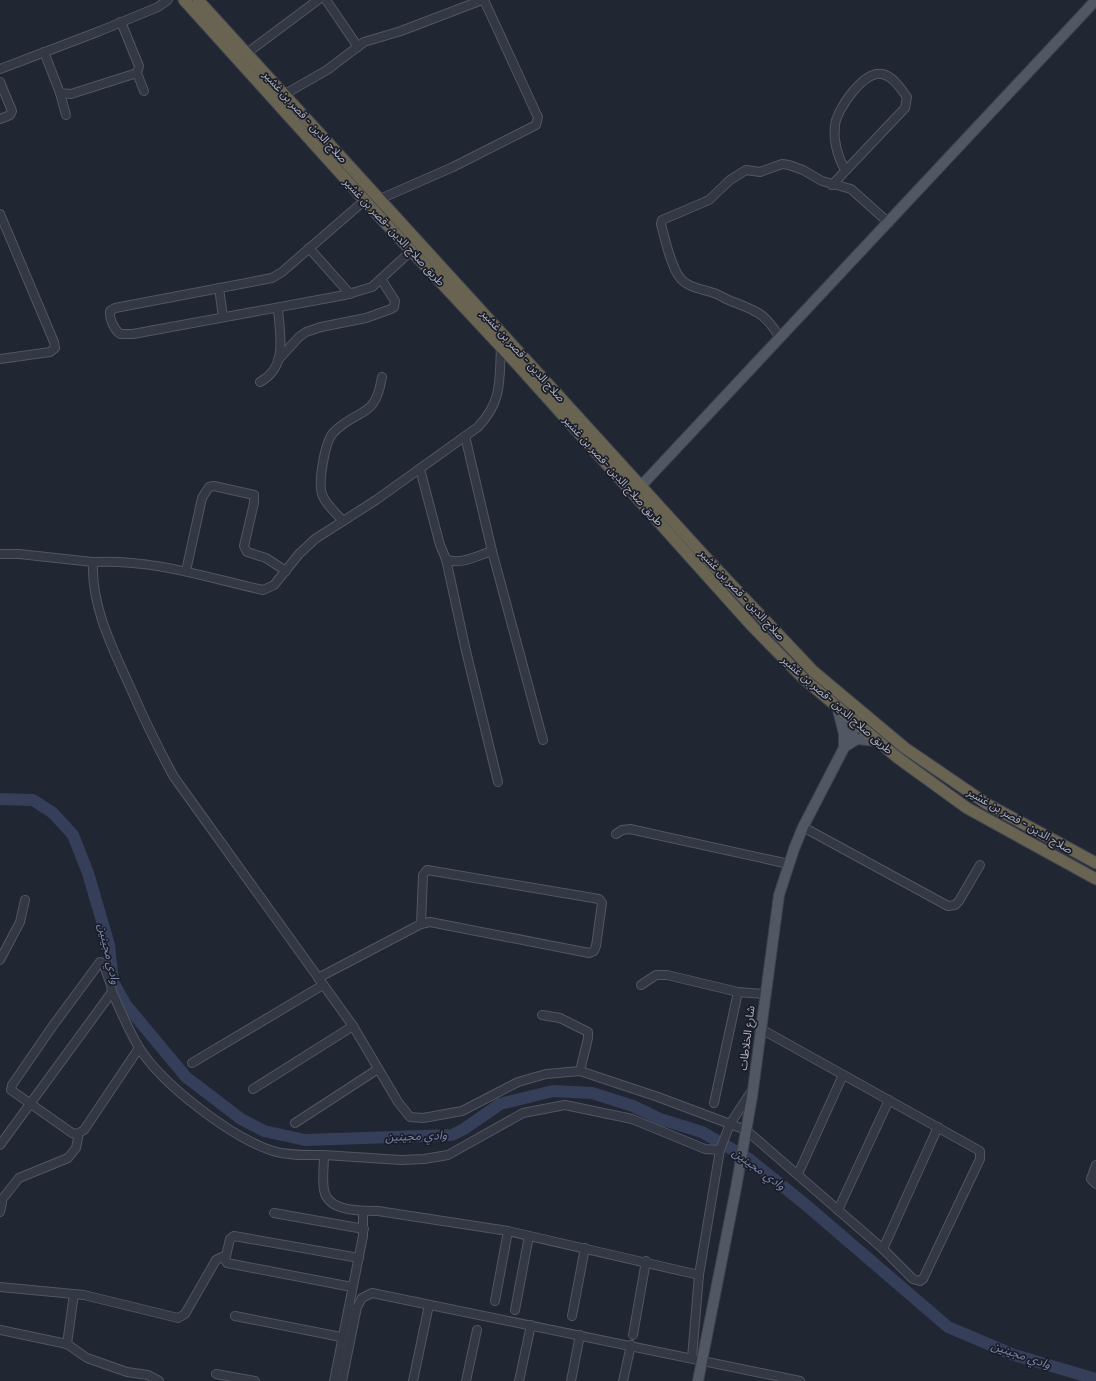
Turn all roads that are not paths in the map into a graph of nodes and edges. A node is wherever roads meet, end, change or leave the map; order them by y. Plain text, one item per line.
1 (168, 0) edge
2 (184, 0) edge
3 (198, 0) edge
4 (318, 0) edge
5 (326, 0) edge
6 (483, 0) edge
7 (1096, 0) edge
8 (121, 22) junction
9 (358, 47) junction
10 (44, 52) junction
11 (247, 53) junction
12 (0, 69) edge
13 (137, 73) junction
14 (0, 82) edge
15 (144, 91) dead end
16 (60, 93) junction
17 (285, 94) junction
18 (66, 115) dead end
19 (0, 119) edge
20 (845, 170) junction
21 (832, 184) junction
22 (380, 199) junction
23 (365, 200) junction
24 (0, 214) edge
25 (889, 223) junction
26 (309, 248) junction
27 (412, 251) junction
28 (381, 279) junction
29 (219, 288) junction
30 (350, 294) junction
31 (278, 309) junction
32 (223, 317) junction
33 (780, 338) junction
34 (501, 347) junction
35 (0, 359) edge
36 (278, 360) junction
37 (382, 377) dead end
38 (260, 382) dead end
39 (465, 436) junction
40 (420, 468) junction
41 (642, 486) junction
42 (343, 521) junction
43 (492, 551) junction
44 (0, 554) edge
45 (446, 559) junction
46 (93, 562) junction
47 (186, 571) junction
48 (286, 571) junction
49 (814, 671) junction
50 (803, 678) junction
51 (837, 706) junction
52 (862, 713) junction
53 (857, 724) junction
54 (543, 740) dead end
55 (877, 741) junction
56 (844, 747) junction
57 (498, 782) dead end
58 (803, 827) junction
59 (616, 834) dead end
60 (1096, 863) edge
61 (789, 864) junction
62 (980, 866) dead end
63 (1096, 879) edge
64 (25, 900) dead end
65 (421, 924) junction
66 (0, 960) edge
67 (320, 981) junction
68 (641, 986) dead end
69 (112, 992) junction
70 (738, 992) junction
71 (765, 994) junction
72 (542, 1015) dead end
73 (353, 1026) junction
74 (761, 1029) junction
75 (139, 1048) junction
76 (192, 1063) dead end
77 (378, 1069) junction
78 (580, 1071) junction
79 (843, 1075) junction
80 (753, 1088) junction
81 (253, 1089) dead end
82 (889, 1100) junction
83 (31, 1103) junction
84 (714, 1103) dead end
85 (295, 1123) dead end
86 (730, 1124) junction
87 (938, 1127) junction
88 (746, 1130) junction
89 (79, 1133) junction
90 (0, 1146) edge
91 (720, 1150) junction
92 (324, 1156) junction
93 (1096, 1165) edge
94 (798, 1174) junction
95 (1096, 1184) edge
96 (0, 1201) edge
97 (838, 1210) junction
98 (363, 1211) junction
99 (0, 1212) edge
100 (274, 1213) dead end
101 (364, 1229) junction
102 (508, 1231) junction
103 (529, 1236) junction
104 (585, 1248) junction
105 (882, 1249) junction
106 (226, 1255) junction
107 (358, 1258) junction
108 (646, 1262) junction
109 (699, 1275) junction
110 (0, 1287) edge
111 (352, 1287) junction
112 (74, 1294) junction
113 (494, 1301) dead end
114 (430, 1305) junction
115 (515, 1310) dead end
116 (235, 1316) dead end
117 (572, 1316) dead end
118 (530, 1325) junction
119 (0, 1330) edge
120 (477, 1330) dead end
121 (633, 1334) dead end
122 (580, 1335) junction
123 (341, 1337) junction
124 (67, 1344) junction
125 (631, 1345) junction
126 (692, 1358) junction
127 (703, 1360) junction
128 (216, 1374) dead end
129 (150, 1378) edge
130 (159, 1381) edge
131 (255, 1381) edge
132 (334, 1381) edge
133 (342, 1381) edge
134 (412, 1381) edge
135 (466, 1381) edge
136 (519, 1381) edge
137 (571, 1381) edge
138 (624, 1381) edge
139 (698, 1381) edge
140 (800, 1381) edge

1 - 8 street
2 - 23 highway, طريق صلاح الدين -قصر بن غشير
3 - 11 highway, صلاح الدين - قصر بن غشير
4 - 11 street
5 - 9 street
6 - 9 street
6 - 22 street
7 - 25 main road
8 - 10 street
8 - 13 street
9 - 17 street
10 - 12 street
10 - 16 street
11 - 17 highway, صلاح الدين - قصر بن غشير
13 - 15 street
13 - 16 street
14 - 19 street
16 - 18 street
17 - 22 highway, صلاح الدين - قصر بن غشير
20 - 20 street
20 - 21 street
21 - 25 street
21 - 33 street
22 - 41 highway, صلاح الدين - قصر بن غشير
23 - 26 street
23 - 27 highway, طريق صلاح الدين -قصر بن غشير
24 - 35 street
25 - 33 main road
26 - 29 street
26 - 30 street
27 - 28 street
27 - 34 highway, طريق صلاح الدين -قصر بن غشير
28 - 30 street
28 - 36 street
29 - 32 street
29 - 32 street
30 - 31 street
31 - 32 street
31 - 36 street
33 - 41 main road
34 - 39 street
34 - 50 highway, طريق صلاح الدين -قصر بن غشير
36 - 38 street
37 - 42 street
39 - 40 street
39 - 43 street
40 - 42 street
40 - 45 street
41 - 49 highway, صلاح الدين - قصر بن غشير
42 - 48 street
43 - 45 street
43 - 54 street
44 - 46 street
45 - 57 street
46 - 47 street
46 - 67 street
47 - 48 street
47 - 48 street
49 - 50 highway
49 - 52 highway, صلاح الدين - قصر بن غشير
50 - 51 highway, طريق صلاح الدين -قصر بن غشير
51 - 53 highway, طريق صلاح الدين -قصر بن غشير
51 - 56 main road
52 - 53 main road, شارع الخلاطات
52 - 60 highway, صلاح الدين - قصر بن غشير
53 - 55 highway, طريق صلاح الدين -قصر بن غشير
53 - 56 main road, شارع الخلاطات
55 - 56 main road
55 - 63 highway, طريق صلاح الدين -قصر بن غشير
56 - 58 main road, شارع الخلاطات
58 - 61 main road, شارع الخلاطات
58 - 62 street
59 - 61 street
61 - 71 main road, شارع الخلاطات
64 - 66 street
65 - 65 street
65 - 67 street
67 - 73 street
67 - 76 street
68 - 70 street
69 - 75 street
69 - 83 street
69 - 83 street
70 - 71 street
70 - 84 street
71 - 74 main road, شارع الخلاطات
72 - 78 street
73 - 77 street
73 - 81 street
74 - 79 street
74 - 80 main road, شارع الخلاطات
75 - 89 street
75 - 92 street
77 - 78 street
77 - 85 street
78 - 86 street
79 - 82 street
79 - 94 street
80 - 86 street
80 - 88 main road, شارع الخلاطات
82 - 87 street
82 - 97 street
83 - 89 street
83 - 90 street
86 - 88 street
86 - 91 street
87 - 105 street
87 - 105 street
88 - 94 street
88 - 127 main road, شارع الخلاطات
89 - 96 street
91 - 92 street
91 - 109 street
92 - 98 street
93 - 95 street
94 - 97 street
96 - 99 street
97 - 105 street
98 - 101 street
98 - 102 street
100 - 101 street
101 - 107 street
102 - 103 street
102 - 113 street
103 - 104 street
103 - 115 street
104 - 108 street
104 - 117 street
106 - 107 street
106 - 111 street
106 - 112 street
107 - 111 street
108 - 109 street
108 - 121 street
109 - 126 street
110 - 112 street
111 - 123 street
112 - 124 street
114 - 118 street
114 - 133 street
114 - 134 street
116 - 123 street
118 - 122 street
118 - 136 street
119 - 124 street
120 - 135 street
122 - 125 street
122 - 137 street
123 - 132 street
124 - 129 street
125 - 126 street
125 - 138 street
126 - 127 street
127 - 139 main road, شارع الخلاطات
127 - 140 street
128 - 131 street
129 - 130 street

